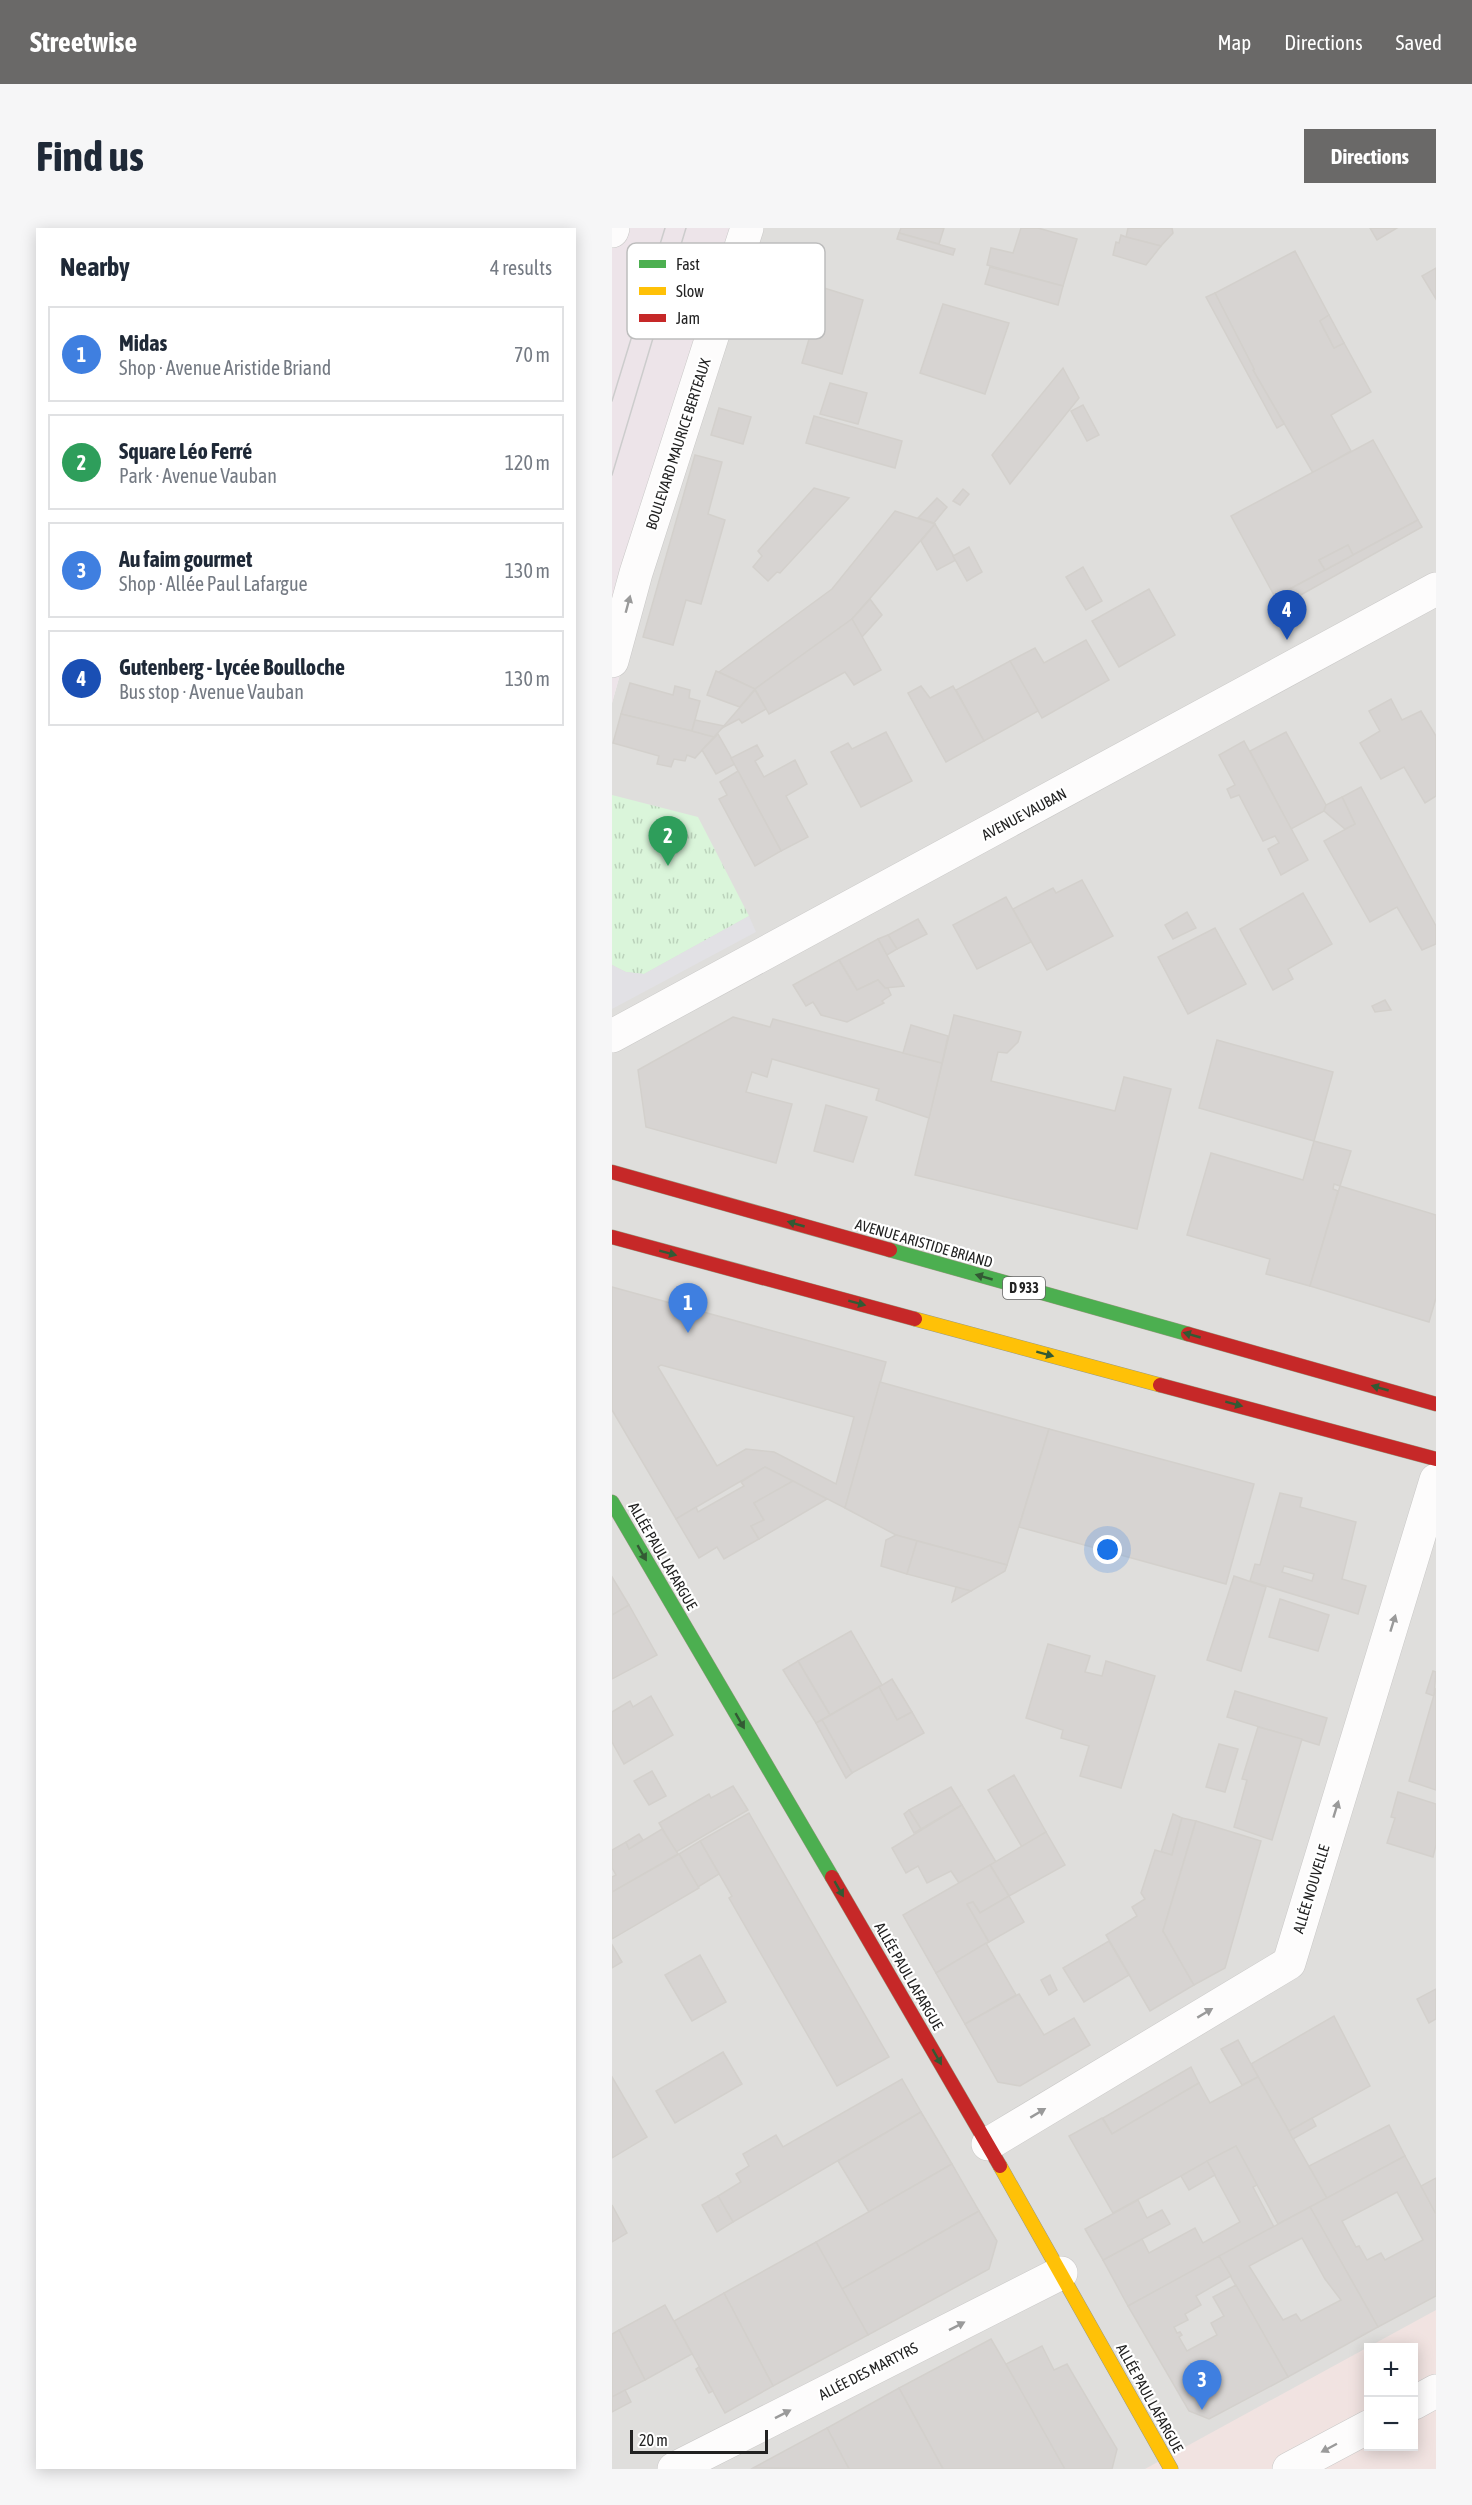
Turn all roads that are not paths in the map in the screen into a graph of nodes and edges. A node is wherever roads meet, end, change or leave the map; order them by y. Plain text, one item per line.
1 (747, 228) edge
2 (742, 243) edge
3 (711, 339) edge
4 (1436, 589) edge
5 (612, 661) edge
6 (612, 1036) edge
7 (612, 1172) edge
8 (612, 1238) edge
9 (1436, 1404) edge
10 (1436, 1458) edge
11 (1436, 1480) edge
12 (612, 1502) edge
13 (988, 2144) junction
14 (1061, 2273) junction
15 (1436, 2391) edge
16 (1418, 2400) edge
17 (1364, 2429) edge
18 (674, 2469) edge
19 (1171, 2469) edge
20 (1288, 2469) edge

2 -> 1 street, BOULEVARD MAURICE BERTEAUX
5 -> 3 street, BOULEVARD MAURICE BERTEAUX
4 - 6 street, AVENUE VAUBAN
9 -> 7 main road, AVENUE ARISTIDE BRIAND / D 933
8 -> 10 main road
13 -> 11 street, ALLÉE NOUVELLE
12 -> 13 main road, ALLÉE PAUL LAFARGUE
13 - 14 main road, ALLÉE PAUL LAFARGUE
18 -> 14 street, ALLÉE DES MARTYRS
14 - 19 main road, ALLÉE PAUL LAFARGUE
15 - 16 street
17 -> 20 street

